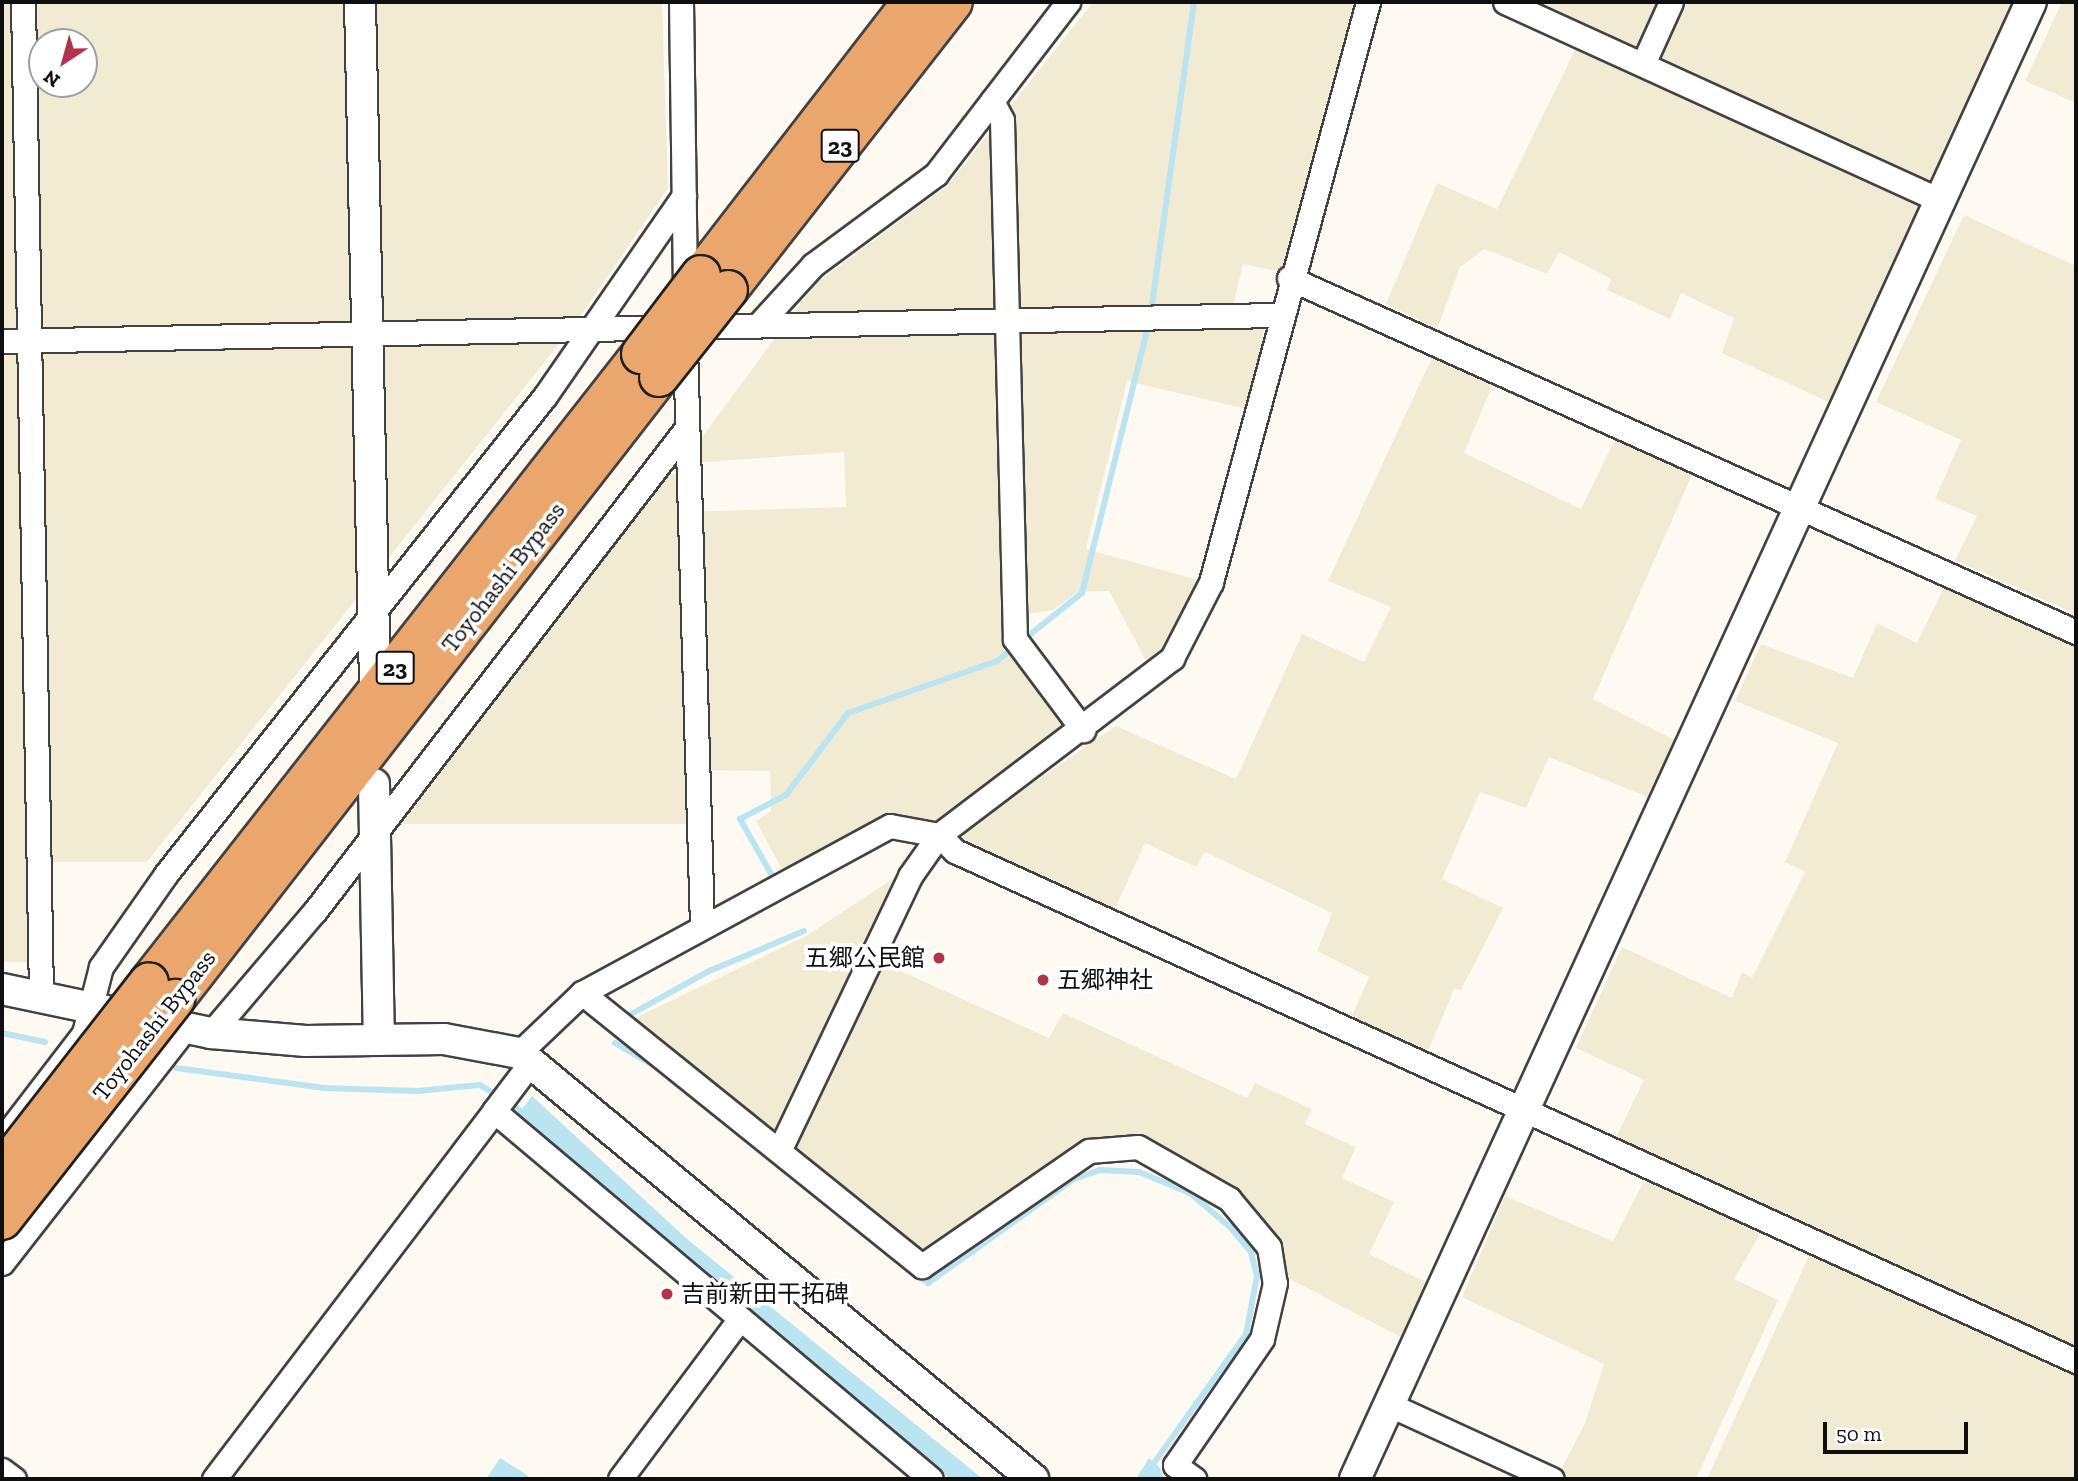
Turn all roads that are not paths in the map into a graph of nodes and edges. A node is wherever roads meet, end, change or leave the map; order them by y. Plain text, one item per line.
1 (23, 2) edge
2 (360, 2) edge
3 (681, 2) edge
4 (912, 2) edge
5 (953, 2) edge
6 (1068, 2) edge
7 (1368, 2) edge
8 (1505, 2) edge
9 (1671, 2) edge
10 (2031, 2) edge
11 (1643, 64) junction
12 (992, 101) junction
13 (684, 195) junction
14 (1940, 200) junction
15 (1289, 278) junction
16 (714, 282) junction
17 (1280, 315) junction
18 (759, 324) junction
19 (1005, 324) junction
20 (684, 326) junction
21 (587, 330) junction
22 (368, 332) junction
23 (2, 341) edge
24 (30, 341) junction
25 (686, 429) junction
26 (1801, 507) junction
27 (373, 615) junction
28 (2076, 632) edge
29 (375, 683) dead end
30 (1083, 730) junction
31 (374, 784) dead end
32 (375, 831) junction
33 (939, 835) junction
34 (702, 927) junction
35 (2, 989) edge
36 (582, 993) junction
37 (41, 997) junction
38 (93, 1009) junction
39 (180, 1011) junction
40 (379, 1040) junction
41 (526, 1057) junction
42 (501, 1102) junction
43 (1528, 1113) junction
44 (2, 1140) edge
45 (780, 1149) junction
46 (2, 1171) edge
47 (2, 1220) edge
48 (2, 1263) edge
49 (739, 1320) junction
50 (2076, 1361) edge
51 (1390, 1405) junction
52 (2, 1470) edge
53 (14, 1479) edge
54 (214, 1479) edge
55 (620, 1479) edge
56 (931, 1479) edge
57 (1033, 1479) edge
58 (1194, 1479) edge
59 (1355, 1479) edge
60 (1552, 1479) edge

1 - 24 street
2 - 22 street
3 - 13 street
4 - 16 highway, Toyohashi Bypass / 23
5 - 16 highway, Toyohashi Bypass / 23
6 - 12 street
7 - 15 street
8 - 11 street
9 - 11 street
10 - 14 street
11 - 14 street
12 - 18 street
12 - 19 street
13 - 20 street
13 - 21 street
14 - 26 street
15 - 17 street
15 - 26 street
16 - 39 highway, Toyohashi Bypass / 23, bridge
17 - 19 street
17 - 30 street
18 - 19 street
18 - 20 street
19 - 30 street
20 - 21 street
20 - 25 street
21 - 22 street
21 - 27 street
22 - 24 street
22 - 27 street
23 - 24 street
24 - 37 street
25 - 32 street
25 - 34 street
26 - 28 street
26 - 43 street
27 - 29 street
27 - 38 street
30 - 33 street
31 - 32 street
32 - 39 street
32 - 40 street
33 - 34 street
33 - 43 street
33 - 45 street
34 - 36 street
35 - 37 street
36 - 41 street
36 - 45 street
37 - 38 street
38 - 39 street
38 - 44 street
39 - 40 street
39 - 46 highway, Toyohashi Bypass / 23, bridge
39 - 47 highway, Toyohashi Bypass / 23, bridge
39 - 48 street
40 - 41 street
41 - 42 street
41 - 57 street
42 - 49 street
42 - 54 street
43 - 50 street
43 - 51 street
45 - 58 street
49 - 55 street
49 - 56 street
51 - 59 street
51 - 60 street
52 - 53 street

